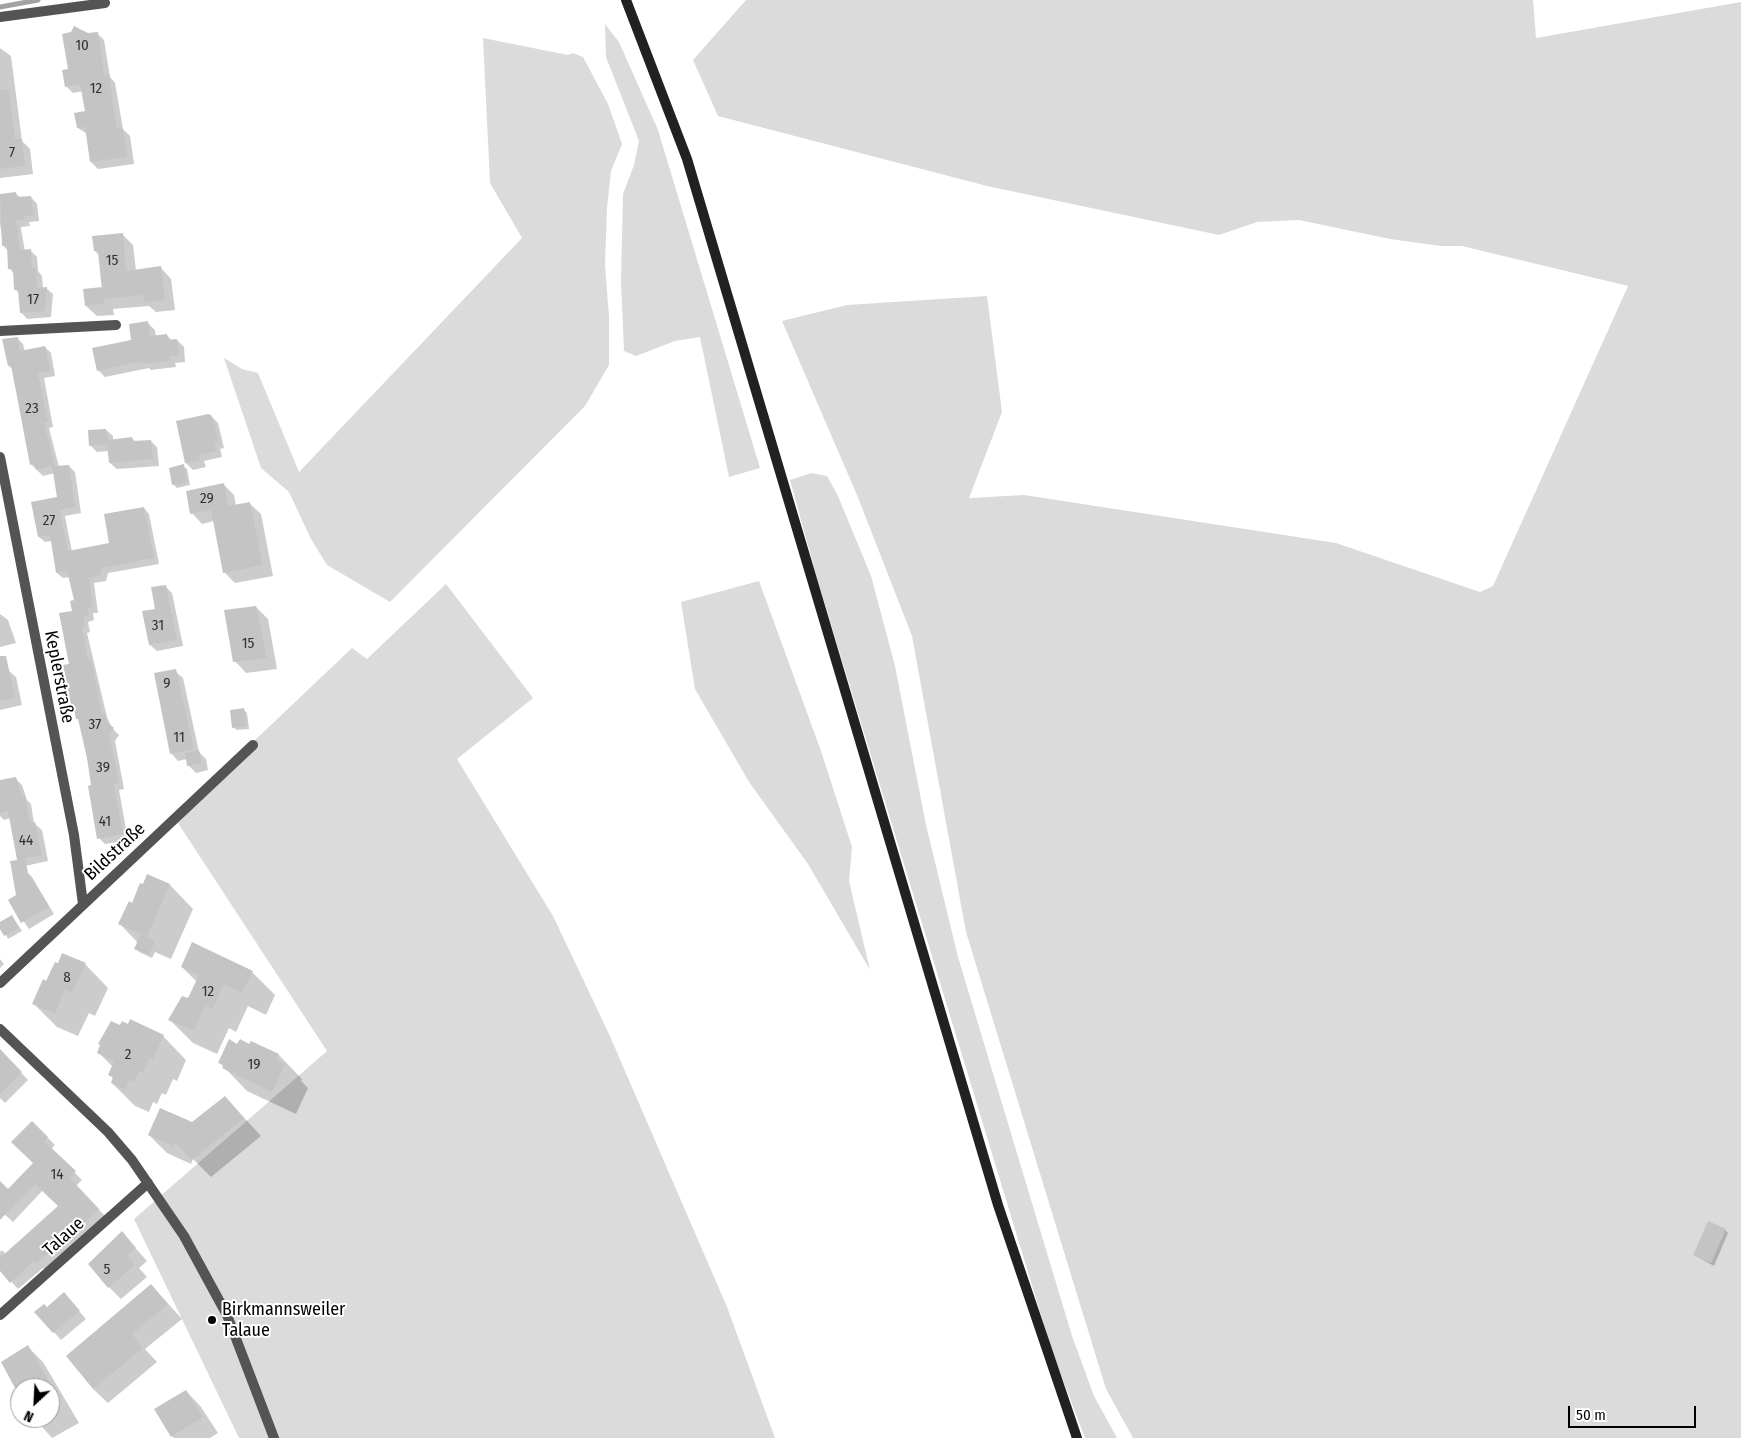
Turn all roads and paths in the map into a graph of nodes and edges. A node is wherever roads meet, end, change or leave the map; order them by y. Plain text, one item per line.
1 (626, 0) edge
2 (105, 3) dead end
3 (0, 17) edge
4 (116, 325) dead end
5 (0, 331) edge
6 (0, 456) edge
7 (254, 745) dead end
8 (83, 904) junction
9 (0, 983) edge
10 (0, 1029) edge
11 (148, 1183) junction
12 (0, 1315) edge
13 (274, 1438) edge
14 (1077, 1438) edge

1 - 14 main road
2 - 3 street
4 - 5 street
6 - 8 street, Keplerstraße
7 - 8 street, Bildstraße
8 - 9 street, Bildstraße
10 - 11 street
11 - 12 street, Talaue
11 - 13 street

